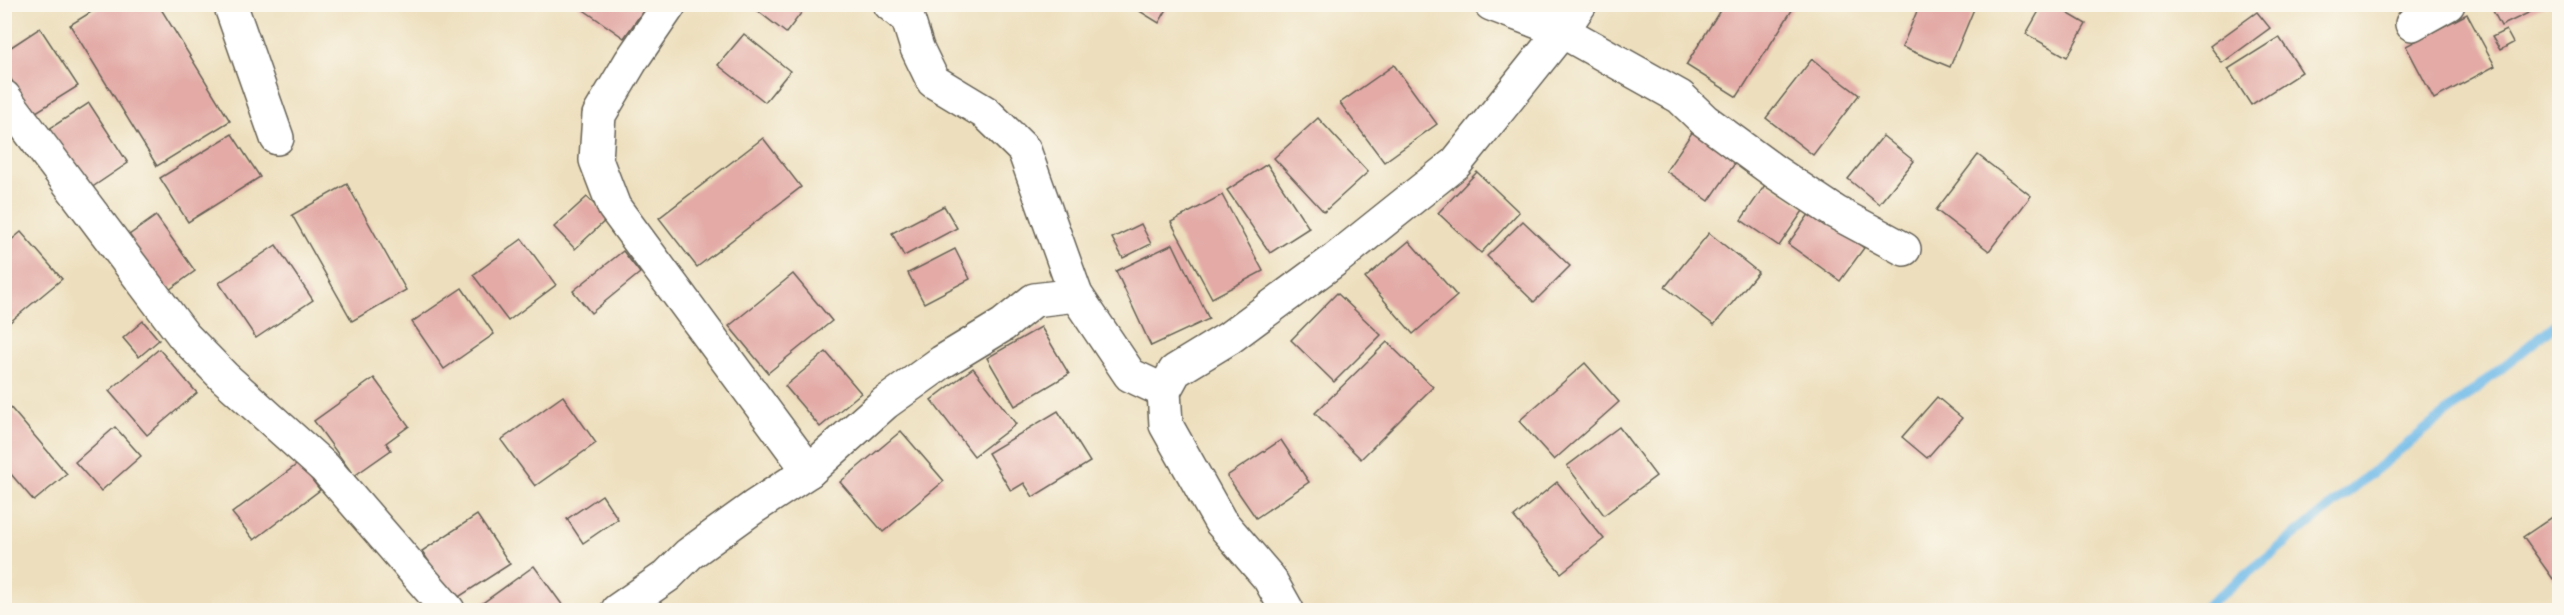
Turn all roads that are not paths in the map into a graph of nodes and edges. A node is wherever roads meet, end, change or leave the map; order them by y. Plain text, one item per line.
1 (230, 4) edge
2 (670, 4) edge
3 (890, 4) edge
4 (1491, 4) edge
5 (1580, 4) edge
6 (2448, 4) edge
7 (2412, 24) dead end
8 (1562, 31) junction
9 (4, 97) edge
10 (277, 138) dead end
11 (1904, 249) dead end
12 (1076, 295) junction
13 (1164, 391) junction
14 (808, 471) junction
15 (448, 610) edge
16 (618, 610) edge
17 (1287, 610) edge

1 - 10 street
2 - 14 street
3 - 12 street
4 - 8 street
5 - 8 street
6 - 7 street
8 - 11 street
8 - 13 street
9 - 15 street
12 - 13 street
12 - 14 street
13 - 17 street
14 - 16 street

